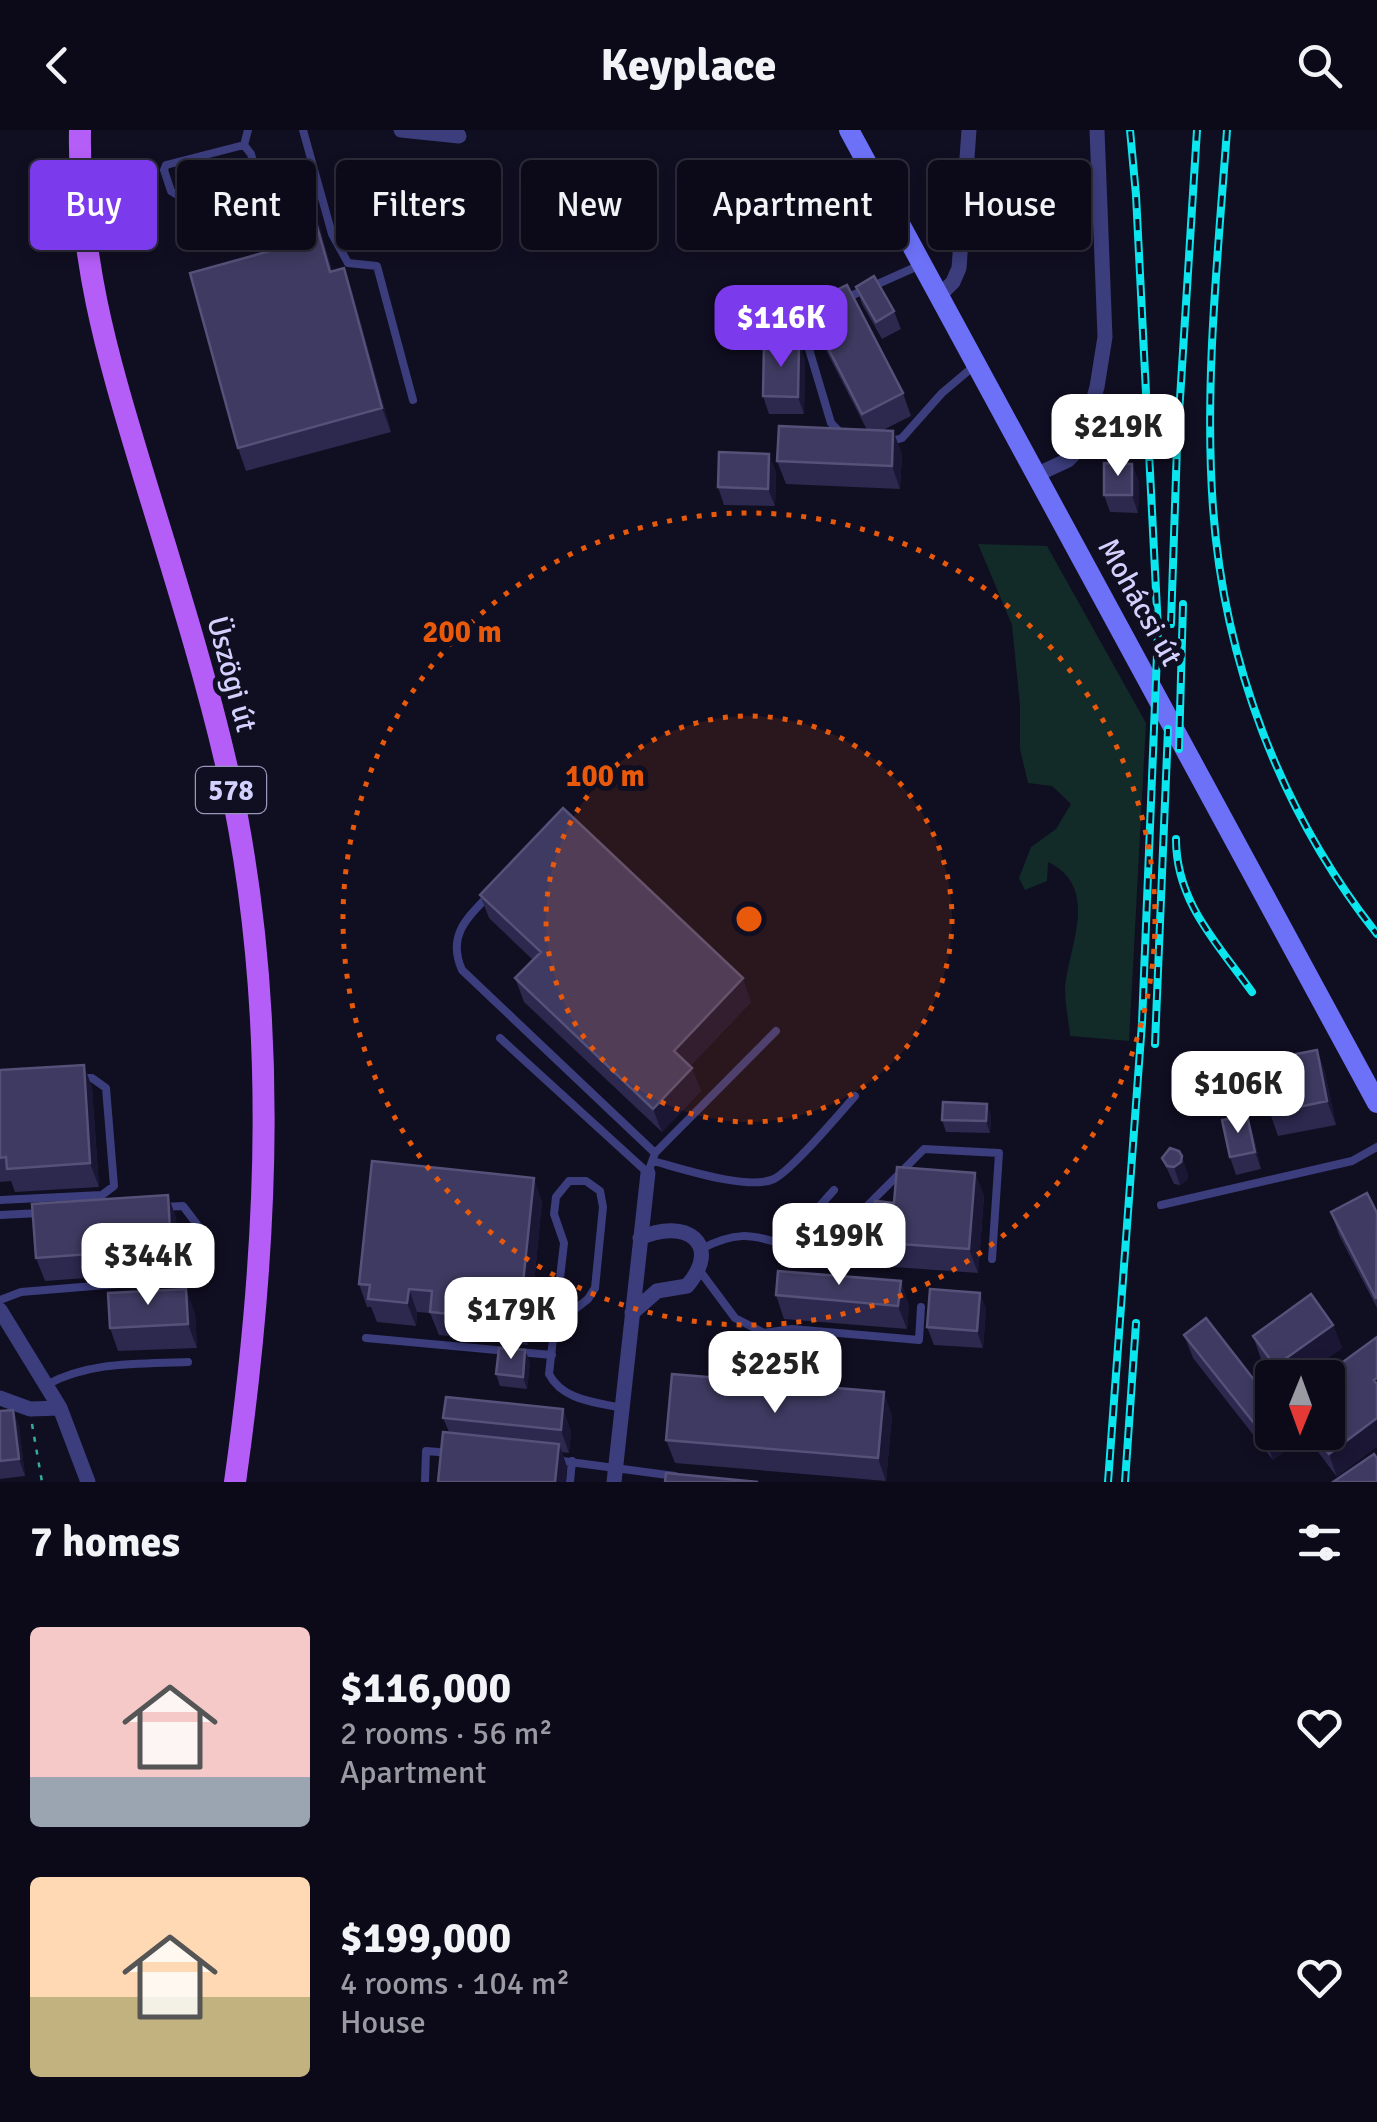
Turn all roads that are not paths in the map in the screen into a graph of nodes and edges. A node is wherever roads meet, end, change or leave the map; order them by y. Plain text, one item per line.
1 (80, 130) edge
2 (248, 130) edge
3 (303, 130) edge
4 (401, 130) edge
5 (849, 130) edge
6 (969, 130) edge
7 (1097, 130) edge
8 (459, 136) dead end
9 (244, 145) junction
10 (922, 264) junction
11 (939, 296) junction
12 (976, 364) junction
13 (413, 400) dead end
14 (854, 440) edge
15 (883, 444) edge
16 (1036, 475) junction
17 (492, 892) edge
18 (776, 1031) dead end
19 (500, 1038) dead end
20 (73, 1078) edge
21 (856, 1096) dead end
22 (1377, 1103) edge
23 (1377, 1147) edge
24 (652, 1162) junction
25 (834, 1190) dead end
26 (0, 1200) edge
27 (1161, 1205) dead end
28 (147, 1208) edge
29 (55, 1212) edge
30 (0, 1215) edge
31 (640, 1238) junction
32 (785, 1245) junction
33 (701, 1250) junction
34 (992, 1259) dead end
35 (700, 1271) junction
36 (0, 1300) edge
37 (921, 1307) dead end
38 (632, 1313) junction
39 (3, 1319) edge
40 (556, 1324) junction
41 (366, 1338) dead end
42 (552, 1355) junction
43 (188, 1362) dead end
44 (46, 1384) junction
45 (0, 1398) edge
46 (60, 1408) junction
47 (622, 1408) junction
48 (463, 1454) edge
49 (536, 1459) edge
50 (572, 1461) junction
51 (614, 1474) edge
52 (679, 1476) edge
53 (660, 1478) edge
54 (88, 1482) edge
55 (235, 1482) edge
56 (425, 1482) edge
57 (570, 1482) edge

1 - 55 main road, Üszögi út / 578
2 - 9 lane
3 - 13 lane
4 - 8 street
5 - 10 main road, Mohácsi út
6 - 11 street
7 - 16 street
9 - 9 lane
10 - 11 main road, Mohácsi út
10 - 14 lane
11 - 12 main road, Mohácsi út
12 - 15 lane
12 - 16 main road, Mohácsi út
16 - 22 main road, Mohácsi út
17 - 24 lane
18 - 24 lane
19 - 24 lane
20 - 26 lane
21 - 24 lane
23 - 27 lane
24 - 31 street
25 - 32 lane
28 - 36 lane
29 - 30 lane
31 - 33 street
31 - 38 street
32 - 33 lane
32 - 34 lane
33 - 35 street
35 - 37 lane
35 - 38 street
38 - 47 street
39 - 44 street
40 - 40 lane
40 - 42 lane
41 - 42 lane
42 - 47 lane
43 - 44 lane
44 - 46 street
45 - 46 street
46 - 54 street
47 - 51 street
48 - 56 lane
49 - 50 lane
50 - 51 lane
50 - 57 lane
51 - 53 lane
52 - 53 lane

